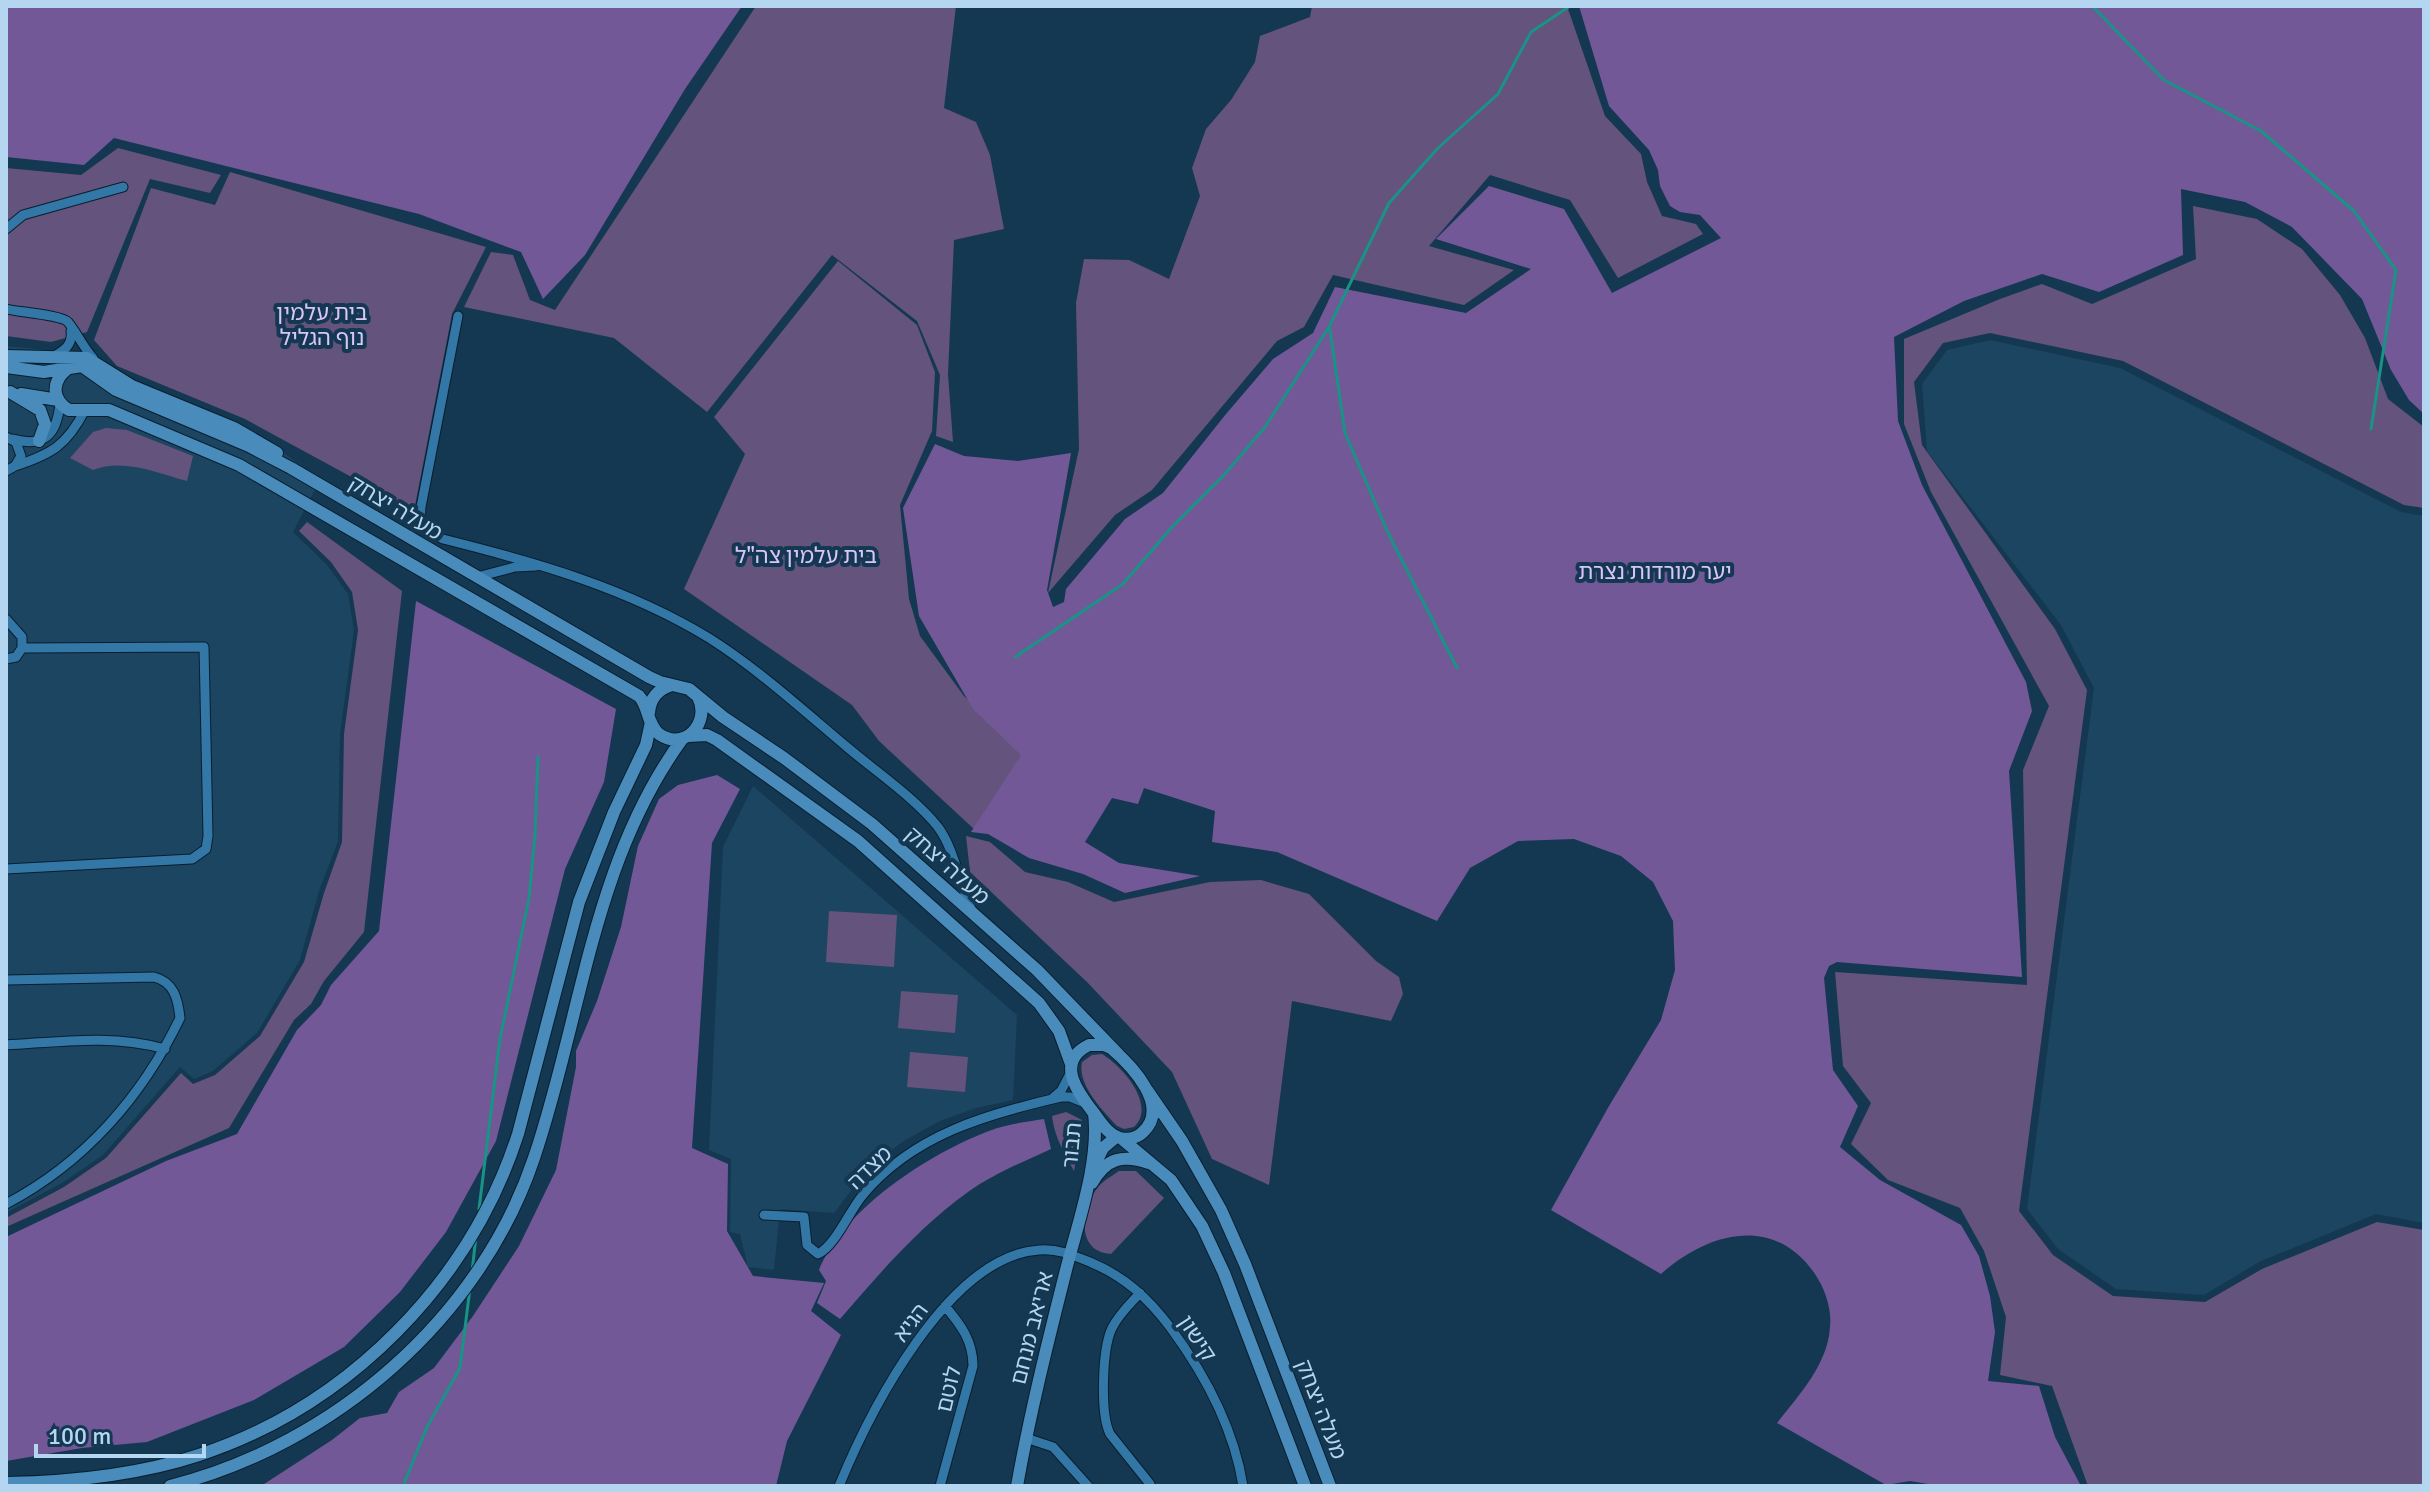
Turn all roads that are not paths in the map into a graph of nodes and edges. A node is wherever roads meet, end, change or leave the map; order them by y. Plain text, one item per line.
1 (123, 187) dead end
2 (6, 229) edge
3 (6, 309) edge
4 (458, 316) dead end
5 (70, 328) junction
6 (6, 356) edge
7 (51, 358) junction
8 (6, 367) edge
9 (96, 368) junction
10 (67, 369) junction
11 (8, 392) edge
12 (59, 401) junction
13 (87, 409) junction
14 (10, 438) edge
15 (39, 441) junction
16 (10, 470) edge
17 (543, 566) junction
18 (477, 577) junction
19 (6, 619) edge
20 (22, 648) junction
21 (6, 659) edge
22 (672, 685) junction
23 (696, 694) junction
24 (650, 718) junction
25 (686, 737) junction
26 (6, 869) edge
27 (974, 915) junction
28 (6, 980) edge
29 (6, 1045) edge
30 (165, 1049) junction
31 (1119, 1055) junction
32 (1071, 1068) junction
33 (1147, 1090) junction
34 (1042, 1102) junction
35 (1090, 1108) junction
36 (1119, 1138) junction
37 (1156, 1165) junction
38 (1088, 1180) junction
39 (1084, 1196) junction
40 (6, 1204) edge
41 (764, 1215) dead end
42 (1070, 1254) junction
43 (1140, 1293) junction
44 (945, 1306) junction
45 (1026, 1438) junction
46 (6, 1483) edge
47 (1150, 1484) edge
48 (170, 1486) edge
49 (839, 1486) edge
50 (940, 1486) edge
51 (1017, 1486) edge
52 (1088, 1486) edge
53 (1243, 1486) edge
54 (1305, 1486) edge
55 (1330, 1486) edge

1 - 2 street
3 - 5 street
4 - 17 street
5 - 7 street
5 - 9 street
6 - 7 main road
7 - 9 main road
8 - 10 main road
9 - 10 main road
9 - 13 main road
9 - 18 main road, מעלה יצחק
10 - 12 main road
11 - 12 main road
11 - 15 main road
12 - 13 main road
12 - 15 street
13 - 16 street
13 - 24 main road, מעלה יצחק
14 - 15 street
14 - 16 street
17 - 18 street
17 - 27 street
18 - 22 main road, מעלה יצחק
19 - 20 street
20 - 21 street
20 - 26 street
22 - 23 main road
22 - 24 main road
23 - 25 main road
23 - 27 main road, מעלה יצחק
24 - 25 main road
24 - 46 main road
25 - 32 main road, מעלה יצחק
25 - 48 main road
27 - 31 main road, מעלה יצחק
28 - 30 street
29 - 30 street
30 - 40 street
31 - 32 main road
31 - 33 main road, מעלה יצחק
32 - 34 street, מצדה
32 - 35 main road, מעלה יצחק
33 - 36 main road, תבור
33 - 55 main road, מעלה יצחק
34 - 35 street, מצדה
34 - 41 street, מצדה
35 - 36 main road, מעלה יצחק
35 - 38 main road, תבור
36 - 37 main road, מעלה יצחק
36 - 38 main road, תבור
37 - 39 main road
37 - 54 main road, מעלה יצחק
38 - 39 main road, אריאב מנחם
39 - 42 main road, אריאב מנחם
42 - 43 street, קישון
42 - 44 street, הגיא
42 - 45 main road, אריאב מנחם
43 - 47 street
43 - 53 street, קישון
44 - 49 street, הגיא
44 - 50 street, לוטם
45 - 51 main road, אריאב מנחם
45 - 52 street

